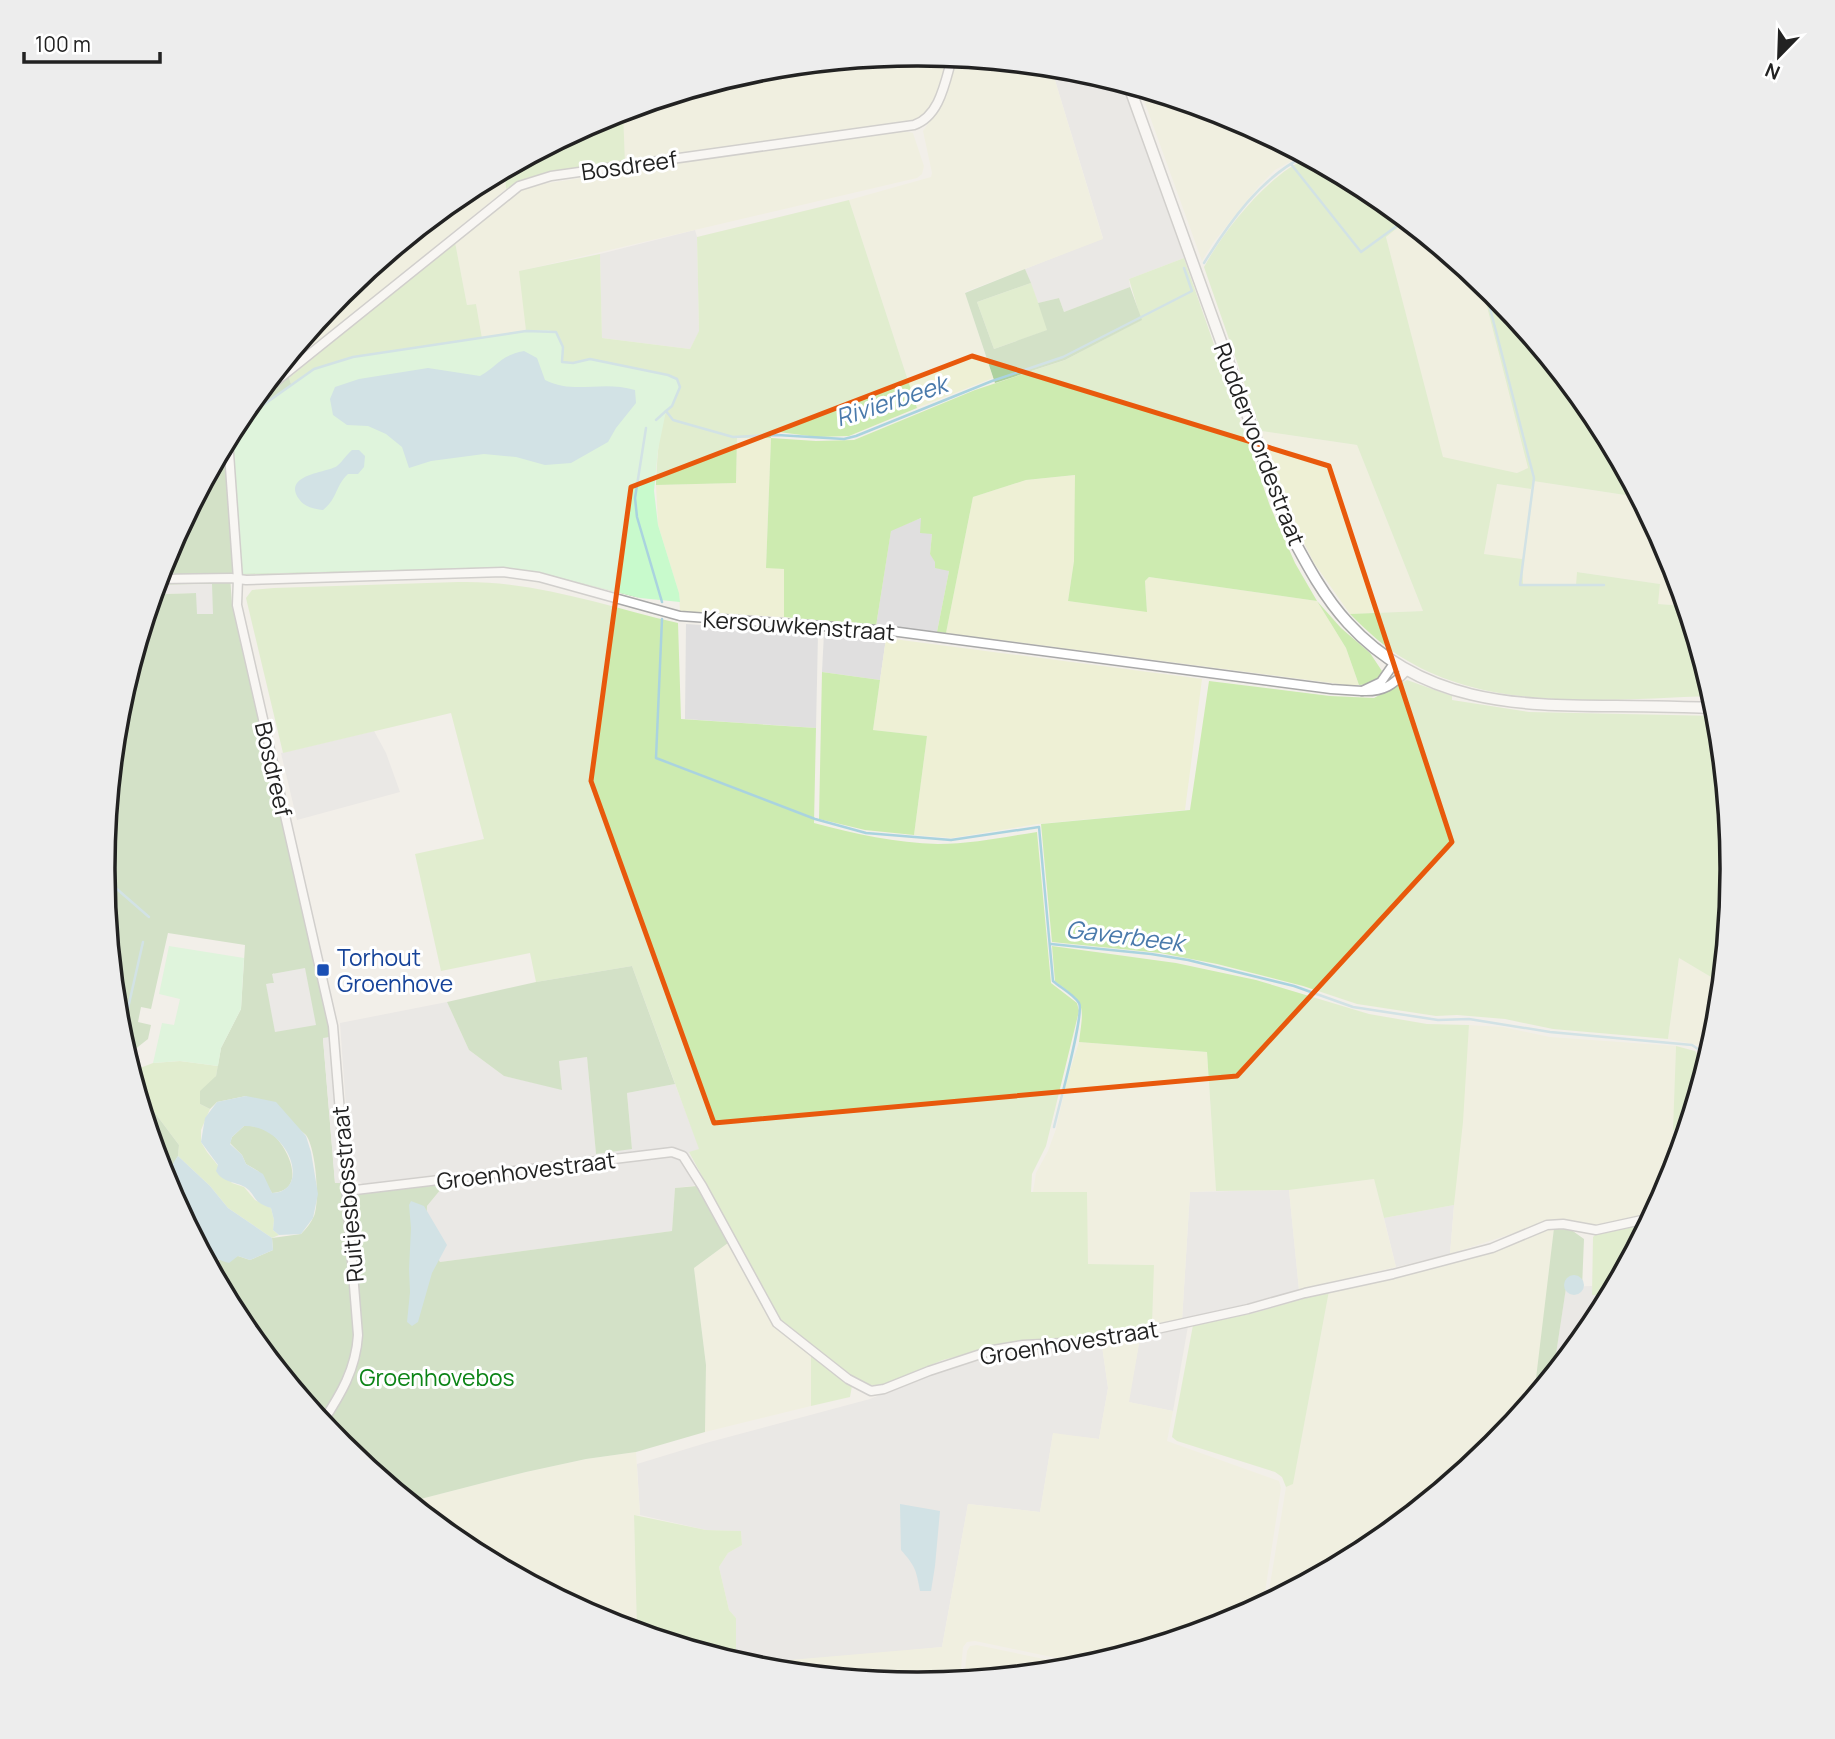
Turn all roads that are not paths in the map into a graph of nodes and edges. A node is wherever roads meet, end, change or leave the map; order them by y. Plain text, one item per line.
1 (949, 67) edge
2 (1133, 96) edge
3 (287, 372) edge
4 (229, 456) edge
5 (169, 579) edge
6 (238, 579) junction
7 (1395, 662) junction
8 (1407, 670) junction
9 (1362, 691) junction
10 (1704, 708) edge
11 (318, 958) joint
12 (347, 1191) junction
13 (1640, 1220) edge
14 (328, 1414) edge

1 - 3 street, Bosdreef
2 - 7 street, Ruddervoordestraat
4 - 6 street, Bosdreef
5 - 6 street
6 - 9 street, Kersouwkenstraat
6 - 11 street, Bosdreef
7 - 8 street, Ruddervoordestraat
7 - 9 street
8 - 9 street, Kersouwkenstraat
8 - 10 street, Ruddervoordestraat
11 - 12 street, Ruitjesbosstraat
12 - 13 street, Groenhovestraat
12 - 14 street, Ruitjesbosstraat

